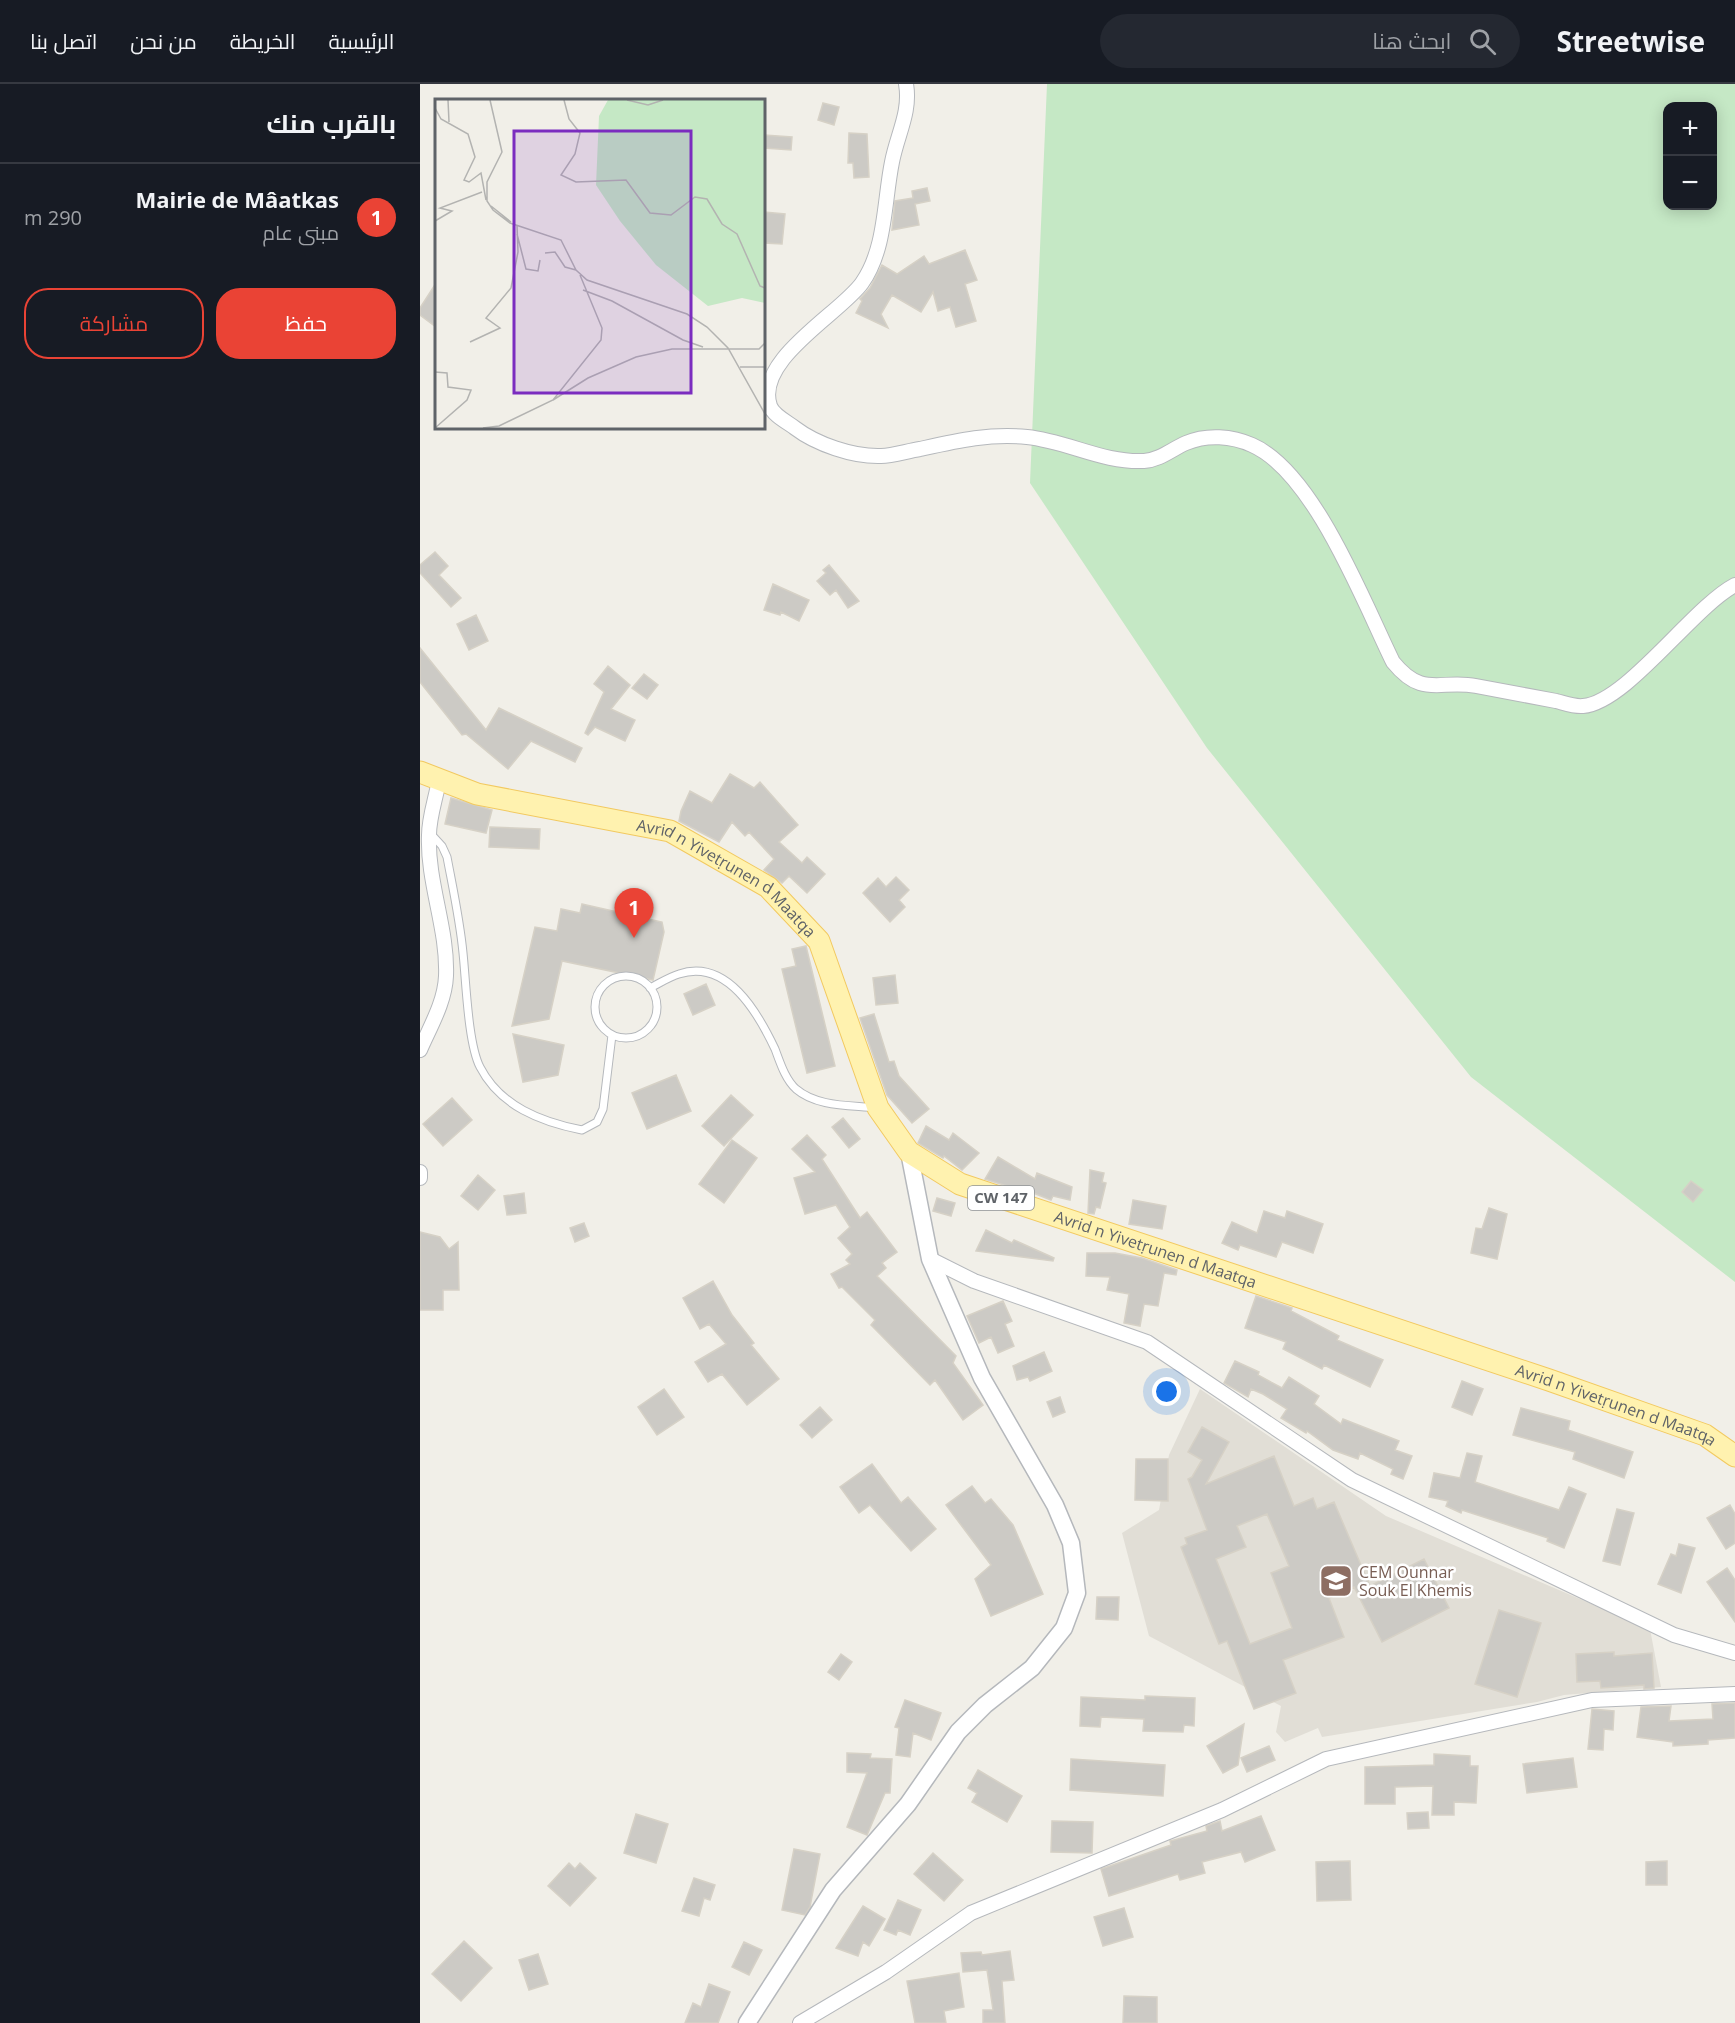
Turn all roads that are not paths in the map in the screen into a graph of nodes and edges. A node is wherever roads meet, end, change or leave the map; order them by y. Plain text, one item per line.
1 (906, 84) edge
2 (1735, 585) edge
3 (430, 776) edge
4 (429, 832) junction
5 (650, 988) junction
6 (612, 1035) junction
7 (420, 1050) edge
8 (878, 1108) junction
9 (909, 1152) junction
10 (420, 1172) edge
11 (420, 1178) edge
12 (930, 1259) junction
13 (1735, 1456) edge
14 (1735, 1653) edge
15 (1735, 1694) edge
16 (747, 2023) edge
17 (800, 2023) edge

1 - 2 street
3 - 4 street
3 - 8 main road, Avrid n Yivetṛunen d Maatqa / CW 147
4 - 6 lane
4 - 7 street
5 - 6 lane
5 - 6 lane
5 - 8 lane
8 - 9 main road, Avrid n Yivetṛunen d Maatqa / CW 147
9 - 12 street
9 - 13 main road, Avrid n Yivetṛunen d Maatqa / CW 147
10 - 11 street
12 - 14 street
12 - 16 street
15 - 17 street

